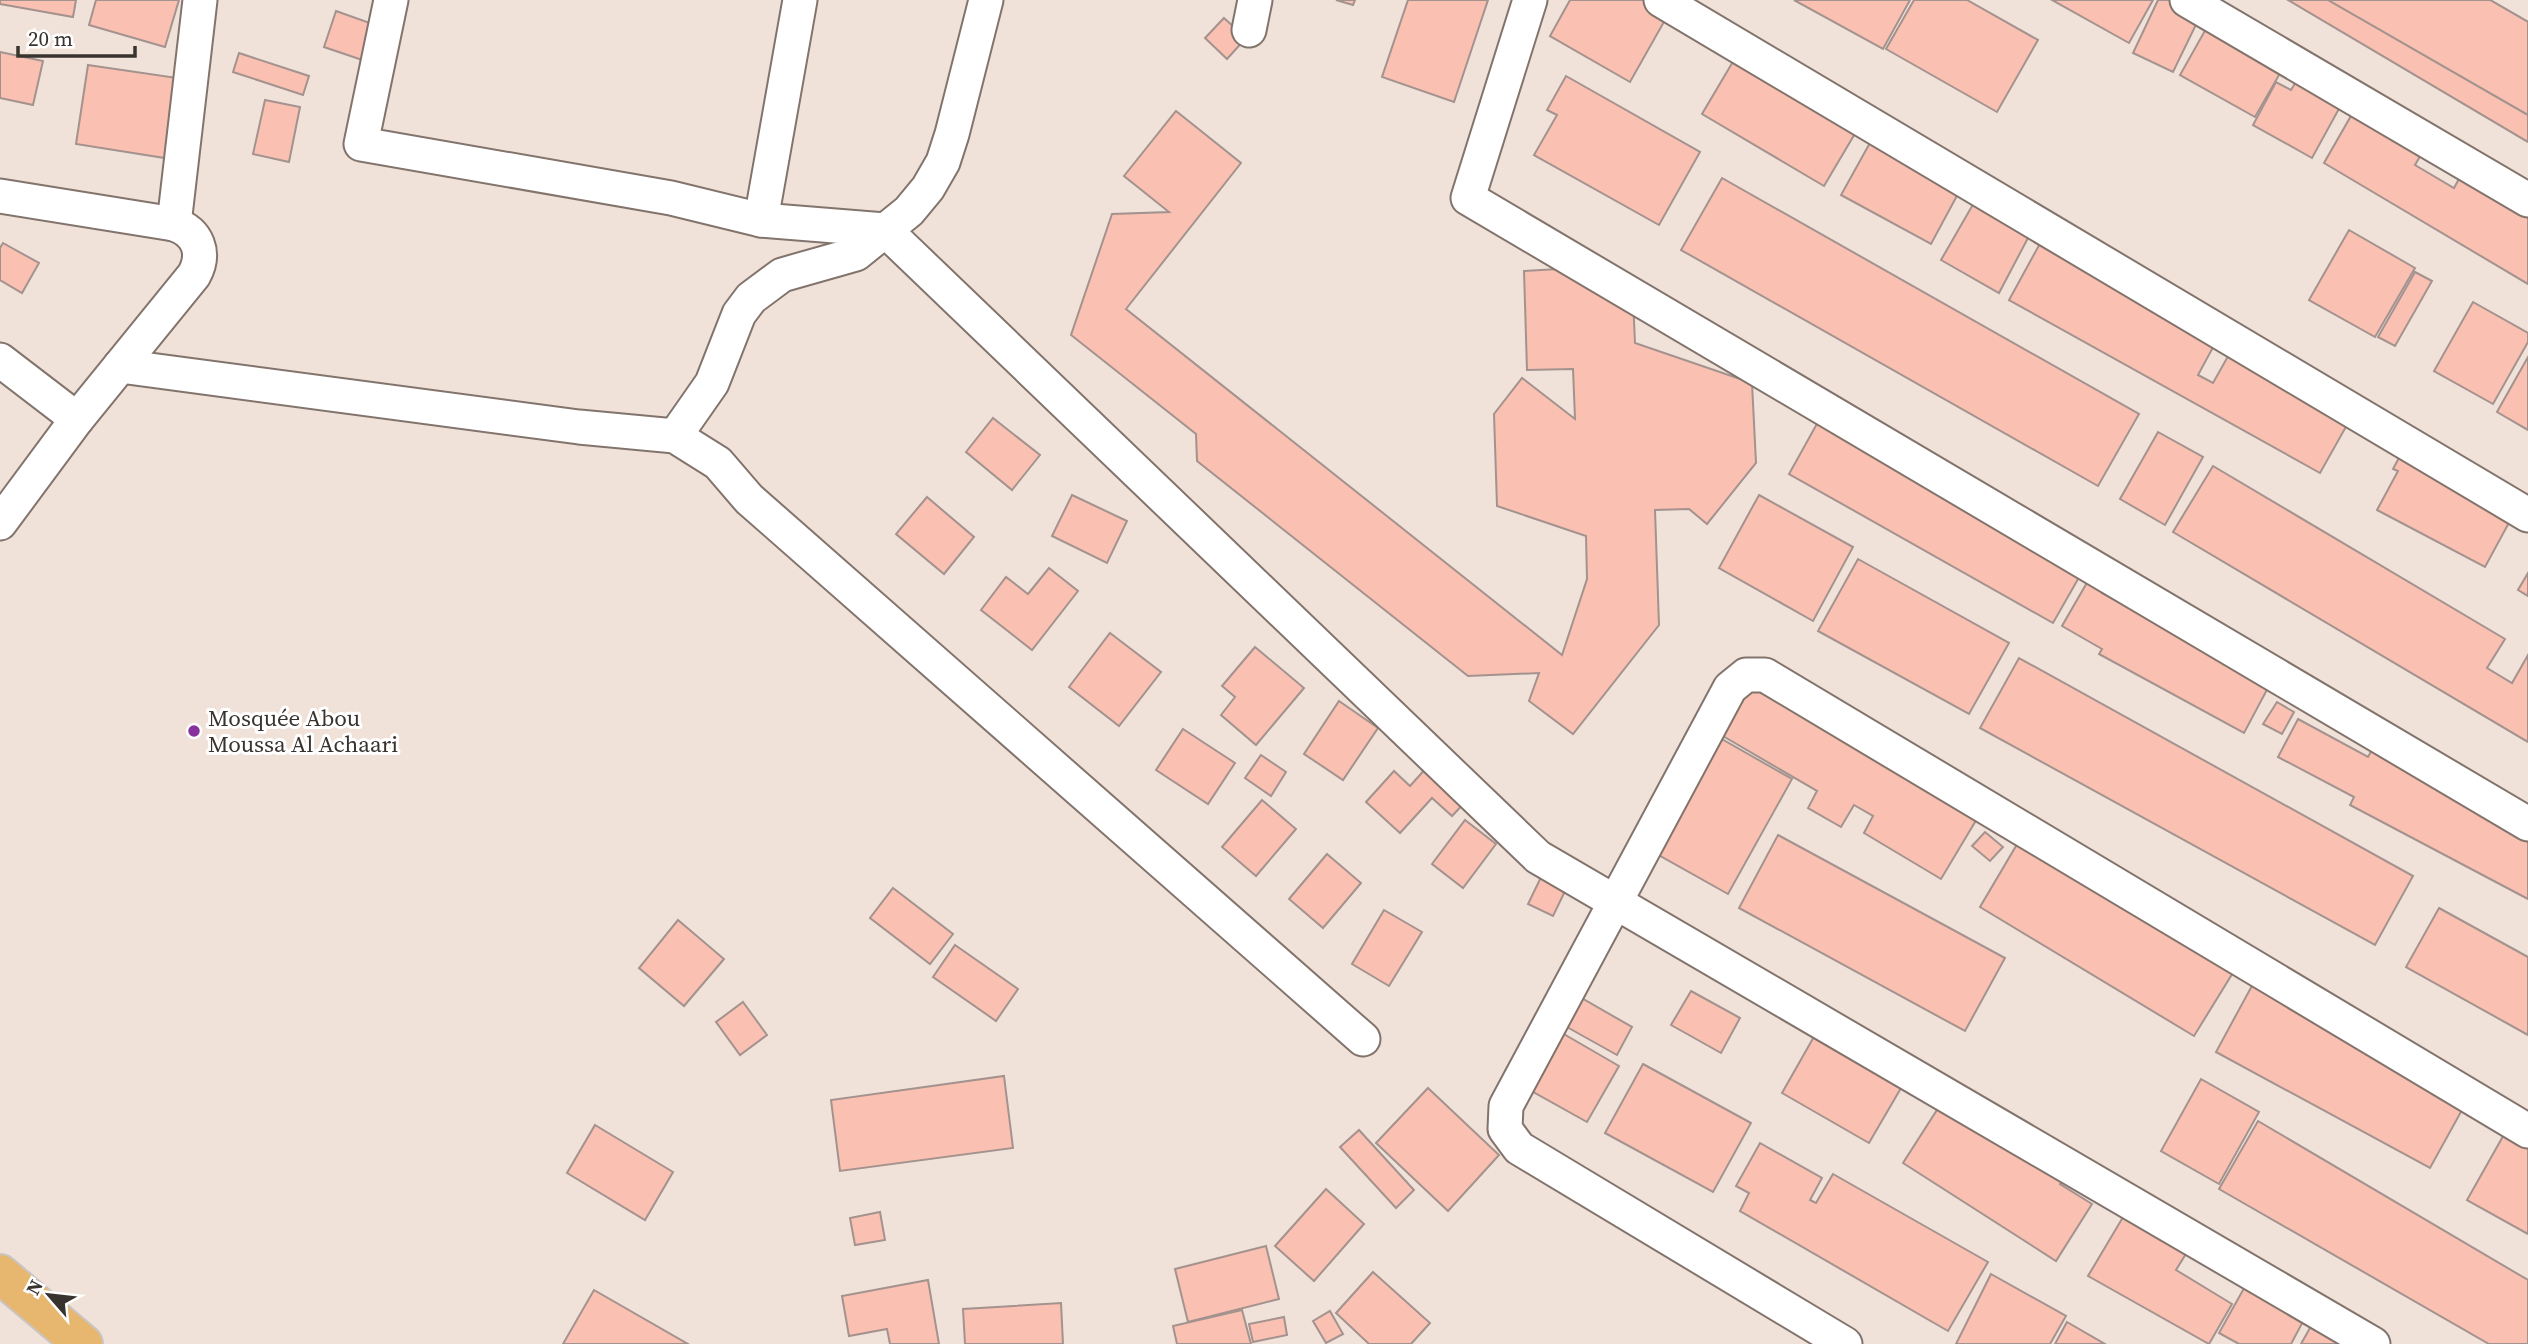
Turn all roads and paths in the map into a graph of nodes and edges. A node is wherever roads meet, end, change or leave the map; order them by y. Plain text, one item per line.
1 (200, 0) edge
2 (391, 0) edge
3 (800, 0) edge
4 (986, 0) edge
5 (1530, 0) edge
6 (1661, 0) edge
7 (2187, 0) edge
8 (0, 196) edge
9 (2528, 200) edge
10 (761, 220) junction
11 (174, 224) junction
12 (885, 230) junction
13 (0, 360) edge
14 (120, 366) junction
15 (77, 419) junction
16 (676, 436) junction
17 (2528, 515) edge
18 (0, 523) edge
19 (2528, 824) edge
20 (1616, 900) junction
21 (1363, 1040) dead end
22 (2528, 1130) edge
23 (0, 1273) edge
24 (83, 1344) edge
25 (1845, 1344) edge
26 (2373, 1344) edge

1 - 11 street
2 - 10 street
3 - 10 street
4 - 12 street
5 - 19 street
6 - 17 street
7 - 9 street
8 - 11 street
10 - 12 street
11 - 14 street
12 - 16 street
12 - 20 street
13 - 15 street
14 - 15 street
14 - 16 street
15 - 18 street
16 - 21 street
20 - 22 street
20 - 25 street
20 - 26 street
23 - 24 highway

